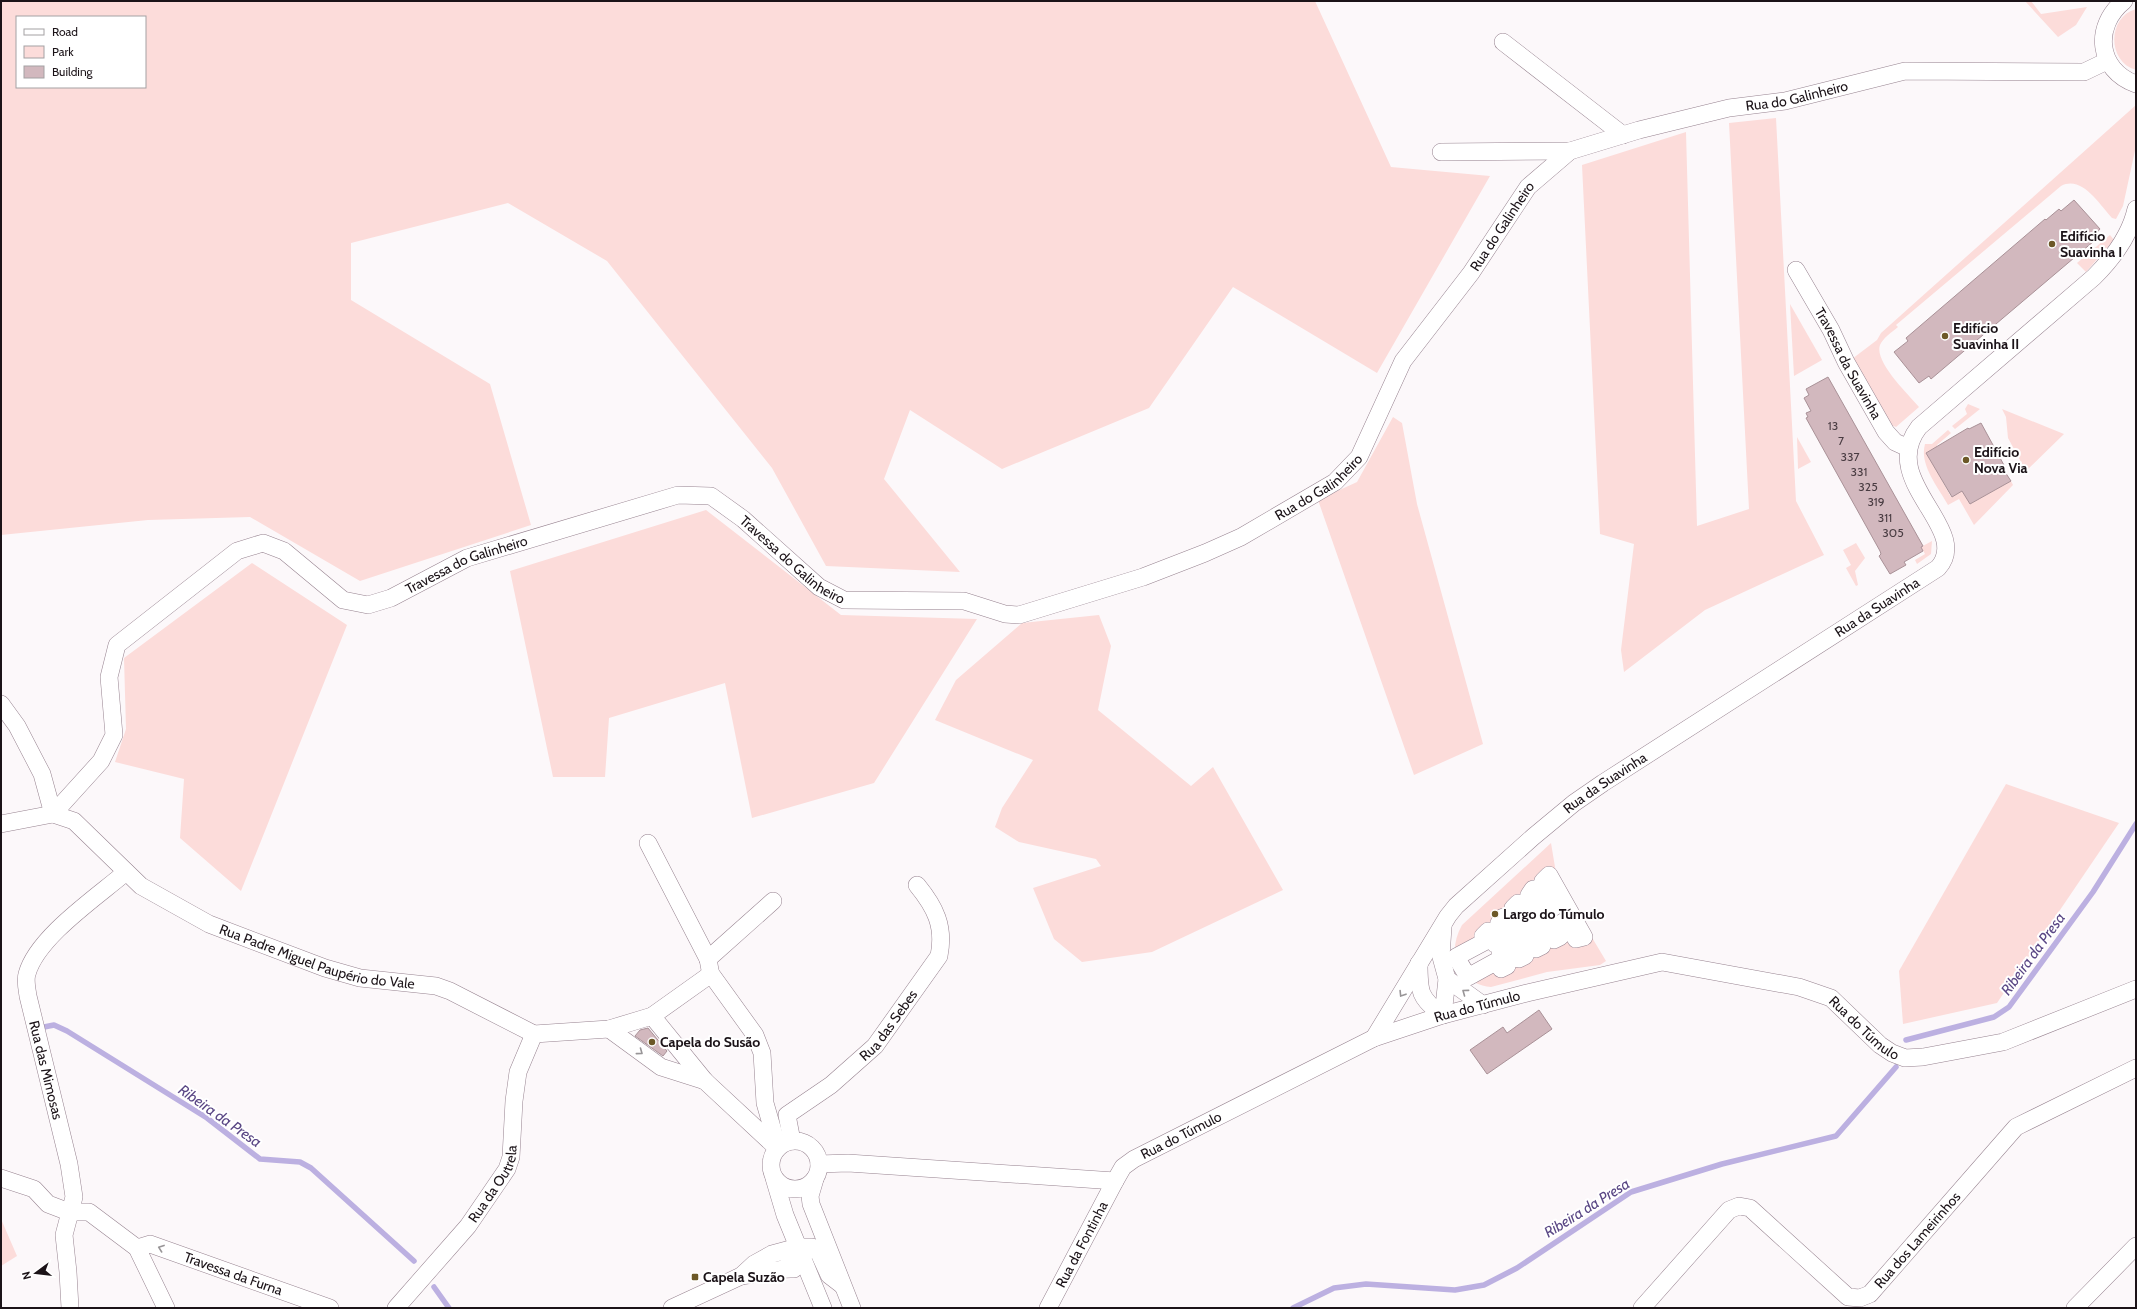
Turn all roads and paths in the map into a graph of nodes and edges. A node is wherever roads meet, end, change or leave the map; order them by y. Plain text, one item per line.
1 (2117, 4) edge
2 (1504, 42) dead end
3 (2107, 61) junction
4 (2136, 84) edge
5 (1623, 135) junction
6 (1570, 151) junction
7 (1441, 152) dead end
8 (2136, 210) edge
9 (1796, 270) dead end
10 (1908, 448) junction
11 (1019, 615) joint
12 (1, 704) edge
13 (53, 814) junction
14 (1, 824) edge
15 (648, 843) dead end
16 (126, 872) junction
17 (917, 885) dead end
18 (773, 901) dead end
19 (1443, 924) junction
20 (1456, 957) joint
21 (1420, 962) junction
22 (709, 966) junction
23 (1448, 979) junction
24 (2136, 989) edge
25 (1483, 1005) junction
26 (1443, 1015) junction
27 (652, 1016) junction
28 (608, 1029) junction
29 (534, 1034) junction
30 (1374, 1038) junction
31 (2136, 1068) edge
32 (705, 1081) junction
33 (785, 1144) junction
34 (817, 1171) junction
35 (1, 1178) edge
36 (774, 1178) junction
37 (1115, 1181) junction
38 (810, 1196) junction
39 (69, 1212) junction
40 (789, 1225) junction
41 (2136, 1246) edge
42 (137, 1248) junction
43 (804, 1250) junction
44 (772, 1254) junction
45 (782, 1269) junction
46 (809, 1275) junction
47 (741, 1276) junction
48 (842, 1285) junction
49 (70, 1308) edge
50 (166, 1308) edge
51 (330, 1308) edge
52 (396, 1308) edge
53 (672, 1308) edge
54 (823, 1308) edge
55 (852, 1308) edge
56 (1048, 1308) edge
57 (1642, 1308) edge
58 (2075, 1308) edge

1 - 3 street
2 - 5 street
3 - 4 street
3 - 5 street, Rua do Galinheiro
5 - 6 street, Rua do Galinheiro
6 - 7 street
6 - 11 street, Rua do Galinheiro
8 - 10 street
9 - 10 street, Travessa da Suavinha
10 - 19 street, Rua da Suavinha
11 - 13 street, Travessa do Galinheiro
12 - 13 street
13 - 14 street, Rua Padre Miguel Paupério do Vale
13 - 16 street, Rua Padre Miguel Paupério do Vale
15 - 22 street
16 - 29 street, Rua Padre Miguel Paupério do Vale
16 - 39 street, Rua das Mimosas
17 - 33 street, Rua das Sebes
18 - 22 street
19 - 21 street, Rua da Suavinha
19 - 23 street
20 - 20 street
21 - 26 street
21 -> 30 street, Rua da Suavinha
22 - 27 street
22 - 33 street
25 -> 23 street
23 - 26 street
24 - 25 street, Rua do Túmulo
25 - 26 street, Rua do Túmulo
26 - 30 street, Rua do Túmulo
27 - 28 street
27 - 32 street
28 - 29 street
28 -> 32 street
29 - 52 street, Rua da Outrela
30 - 37 street, Rua do Túmulo
31 - 57 street, Rua dos Lameirinhos
32 - 33 street
33 - 34 street
33 - 36 street
34 - 36 street
34 - 37 street
34 - 38 street
35 - 39 street
36 - 40 street
37 - 56 street, Rua da Fontinha
38 - 43 street
38 - 48 street
39 - 42 street
39 - 49 street, Rua das Mimosas
40 - 43 street
40 - 44 street
41 - 58 street
42 - 50 street
51 -> 42 street, Travessa da Furna
43 - 44 street
43 - 45 street
43 - 46 street
43 - 48 street
44 - 47 street
45 - 46 street
45 - 47 street
46 - 54 street
47 - 53 street
48 - 55 street

